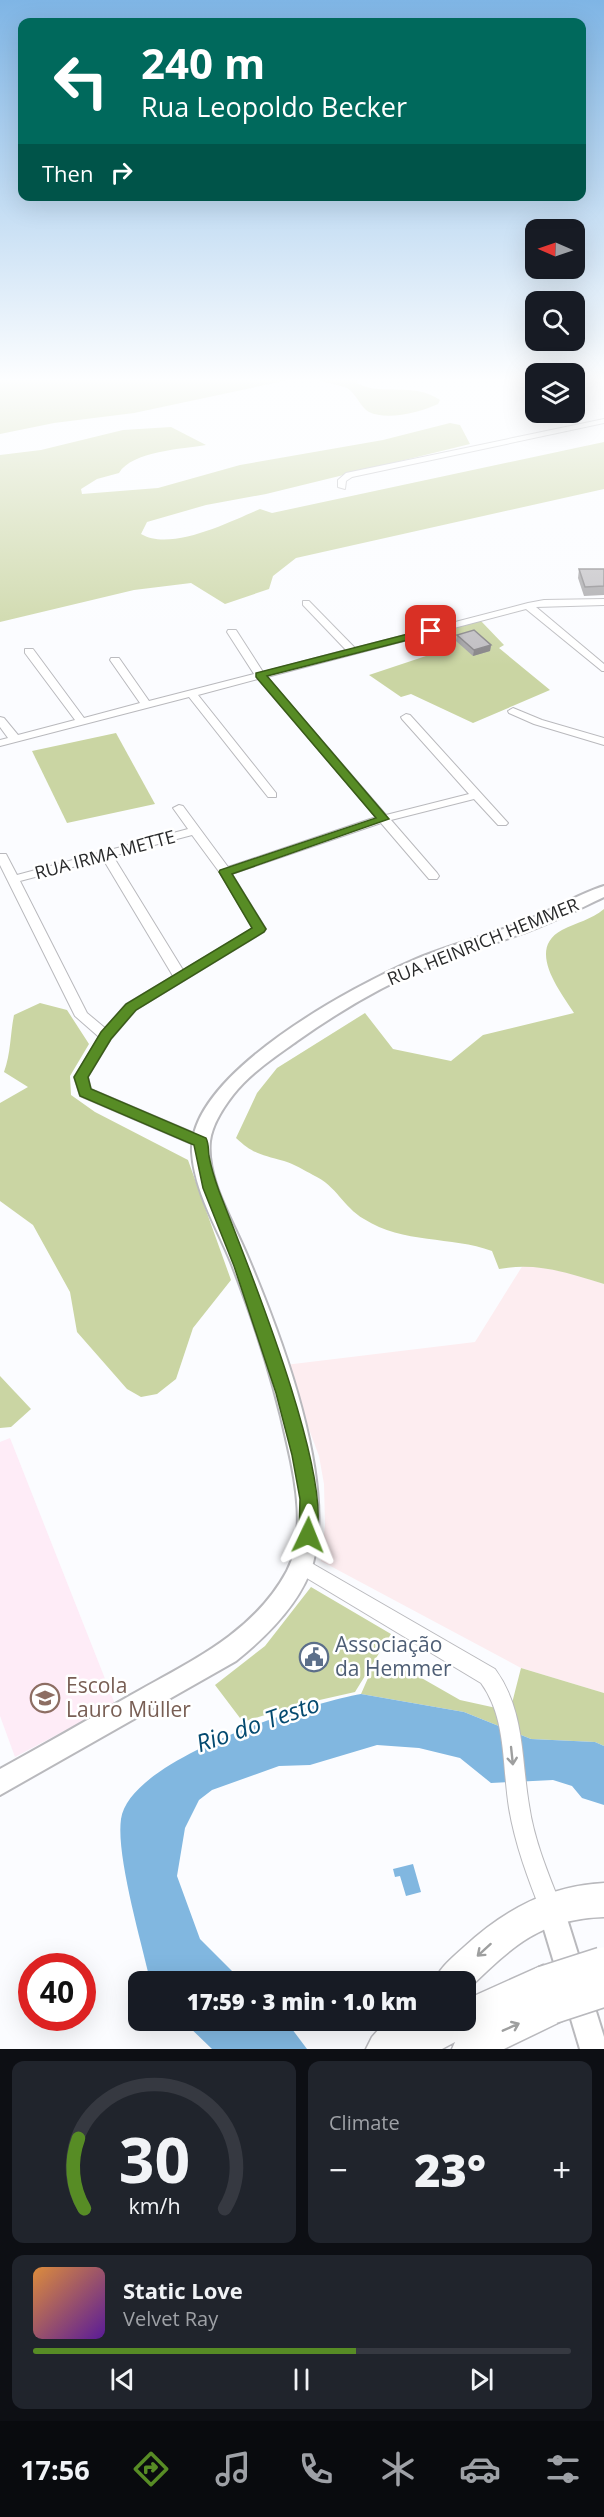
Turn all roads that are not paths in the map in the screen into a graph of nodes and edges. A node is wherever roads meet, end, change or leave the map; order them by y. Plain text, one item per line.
1 (351, 475) edge
2 (342, 487) dead end
3 (604, 602) edge
4 (306, 603) dead end
5 (528, 606) junction
6 (232, 632) dead end
7 (29, 651) dead end
8 (354, 652) junction
9 (115, 660) dead end
10 (602, 668) dead end
11 (260, 675) junction
12 (191, 693) junction
13 (146, 704) junction
14 (513, 711) dead end
15 (406, 717) dead end
16 (0, 720) edge
17 (81, 721) junction
18 (15, 739) junction
19 (604, 742) edge
20 (0, 743) edge
21 (272, 795) dead end
22 (477, 795) junction
23 (179, 808) dead end
24 (383, 819) junction
25 (502, 823) dead end
26 (194, 831) junction
27 (106, 854) junction
28 (2, 857) dead end
29 (225, 872) junction
30 (433, 876) dead end
31 (15, 879) junction
32 (604, 891) edge
33 (180, 976) junction
34 (106, 1036) junction
35 (201, 1142) junction
36 (301, 1565) junction
37 (0, 1783) edge
38 (604, 1900) edge
39 (550, 1906) junction
40 (462, 1971) edge
41 (603, 1972) edge
42 (548, 1995) junction
43 (476, 2015) edge
44 (401, 2031) edge
45 (440, 2031) edge
46 (384, 2049) edge
47 (408, 2049) edge
48 (470, 2049) edge
49 (594, 2049) edge

1 - 2 street
3 - 5 street
4 - 8 street
5 - 8 street
5 - 10 street
6 - 11 street
7 - 17 street
8 - 11 street
9 - 13 street
11 - 12 street
11 - 24 street
12 - 13 street
12 - 21 street
13 - 17 street
14 - 19 street
15 - 22 street
16 - 18 street
17 - 18 street
18 - 20 street
22 - 24 street
22 - 25 street
23 - 26 street
24 - 29 street
24 - 30 street
26 - 27 street, RUA IRMA METTE
26 - 29 street
27 - 31 street, RUA IRMA METTE
27 - 33 street
28 - 31 street
29 - 33 street
31 - 34 street
32 - 35 street, RUA HEINRICH HEMMER
33 - 34 street
34 - 35 street
35 - 36 street
36 - 37 street
36 -> 39 street
38 - 39 main road
39 -> 40 main road
39 - 49 street
41 - 42 main road, bridge
42 - 43 main road
48 -> 42 main road
44 - 46 main road
45 - 47 main road

